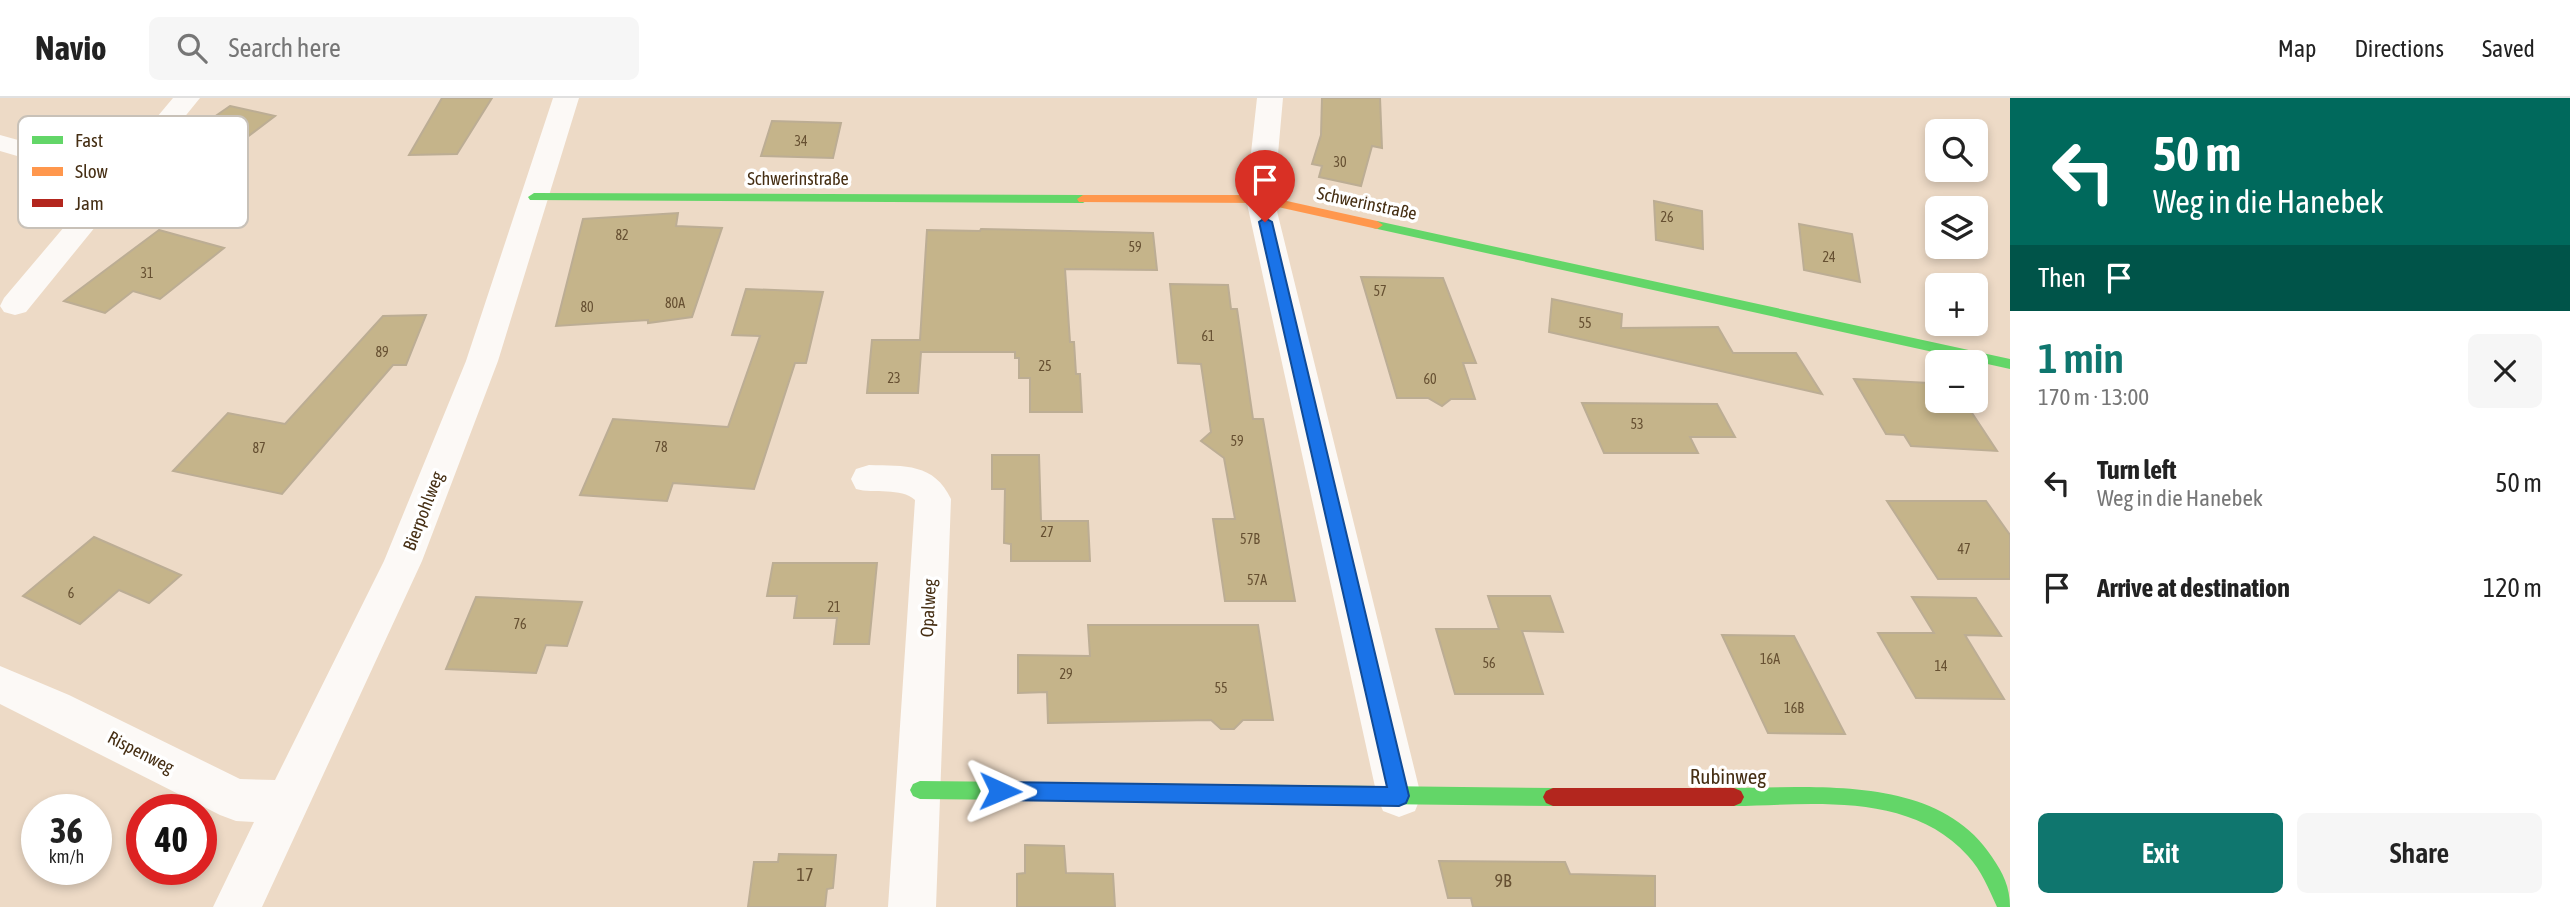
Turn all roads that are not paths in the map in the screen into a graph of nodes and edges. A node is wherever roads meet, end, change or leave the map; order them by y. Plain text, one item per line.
1 (187, 98) edge
2 (566, 98) edge
3 (1270, 98) edge
4 (172, 116) edge
5 (0, 143) edge
6 (18, 148) edge
7 (534, 197) junction
8 (1260, 199) junction
9 (80, 228) edge
10 (15, 305) dead end
11 (2010, 364) edge
12 (869, 479) dead end
13 (0, 684) edge
14 (920, 790) junction
15 (1399, 796) junction
16 (287, 802) junction
17 (237, 907) edge
18 (912, 907) edge
19 (2007, 907) edge

1 - 4 street
2 - 7 street, Bierpohlweg
3 - 8 street
5 - 6 street
7 - 8 street, Schwerinstraße
7 - 16 street, Bierpohlweg
8 - 11 street, Schwerinstraße
8 - 15 street
9 - 10 street
12 - 14 street, Opalweg
13 - 16 street, Rispenweg
14 - 15 street
14 - 18 street, Opalweg
15 - 19 street, Rubinweg
16 - 17 street, Bierpohlweg

